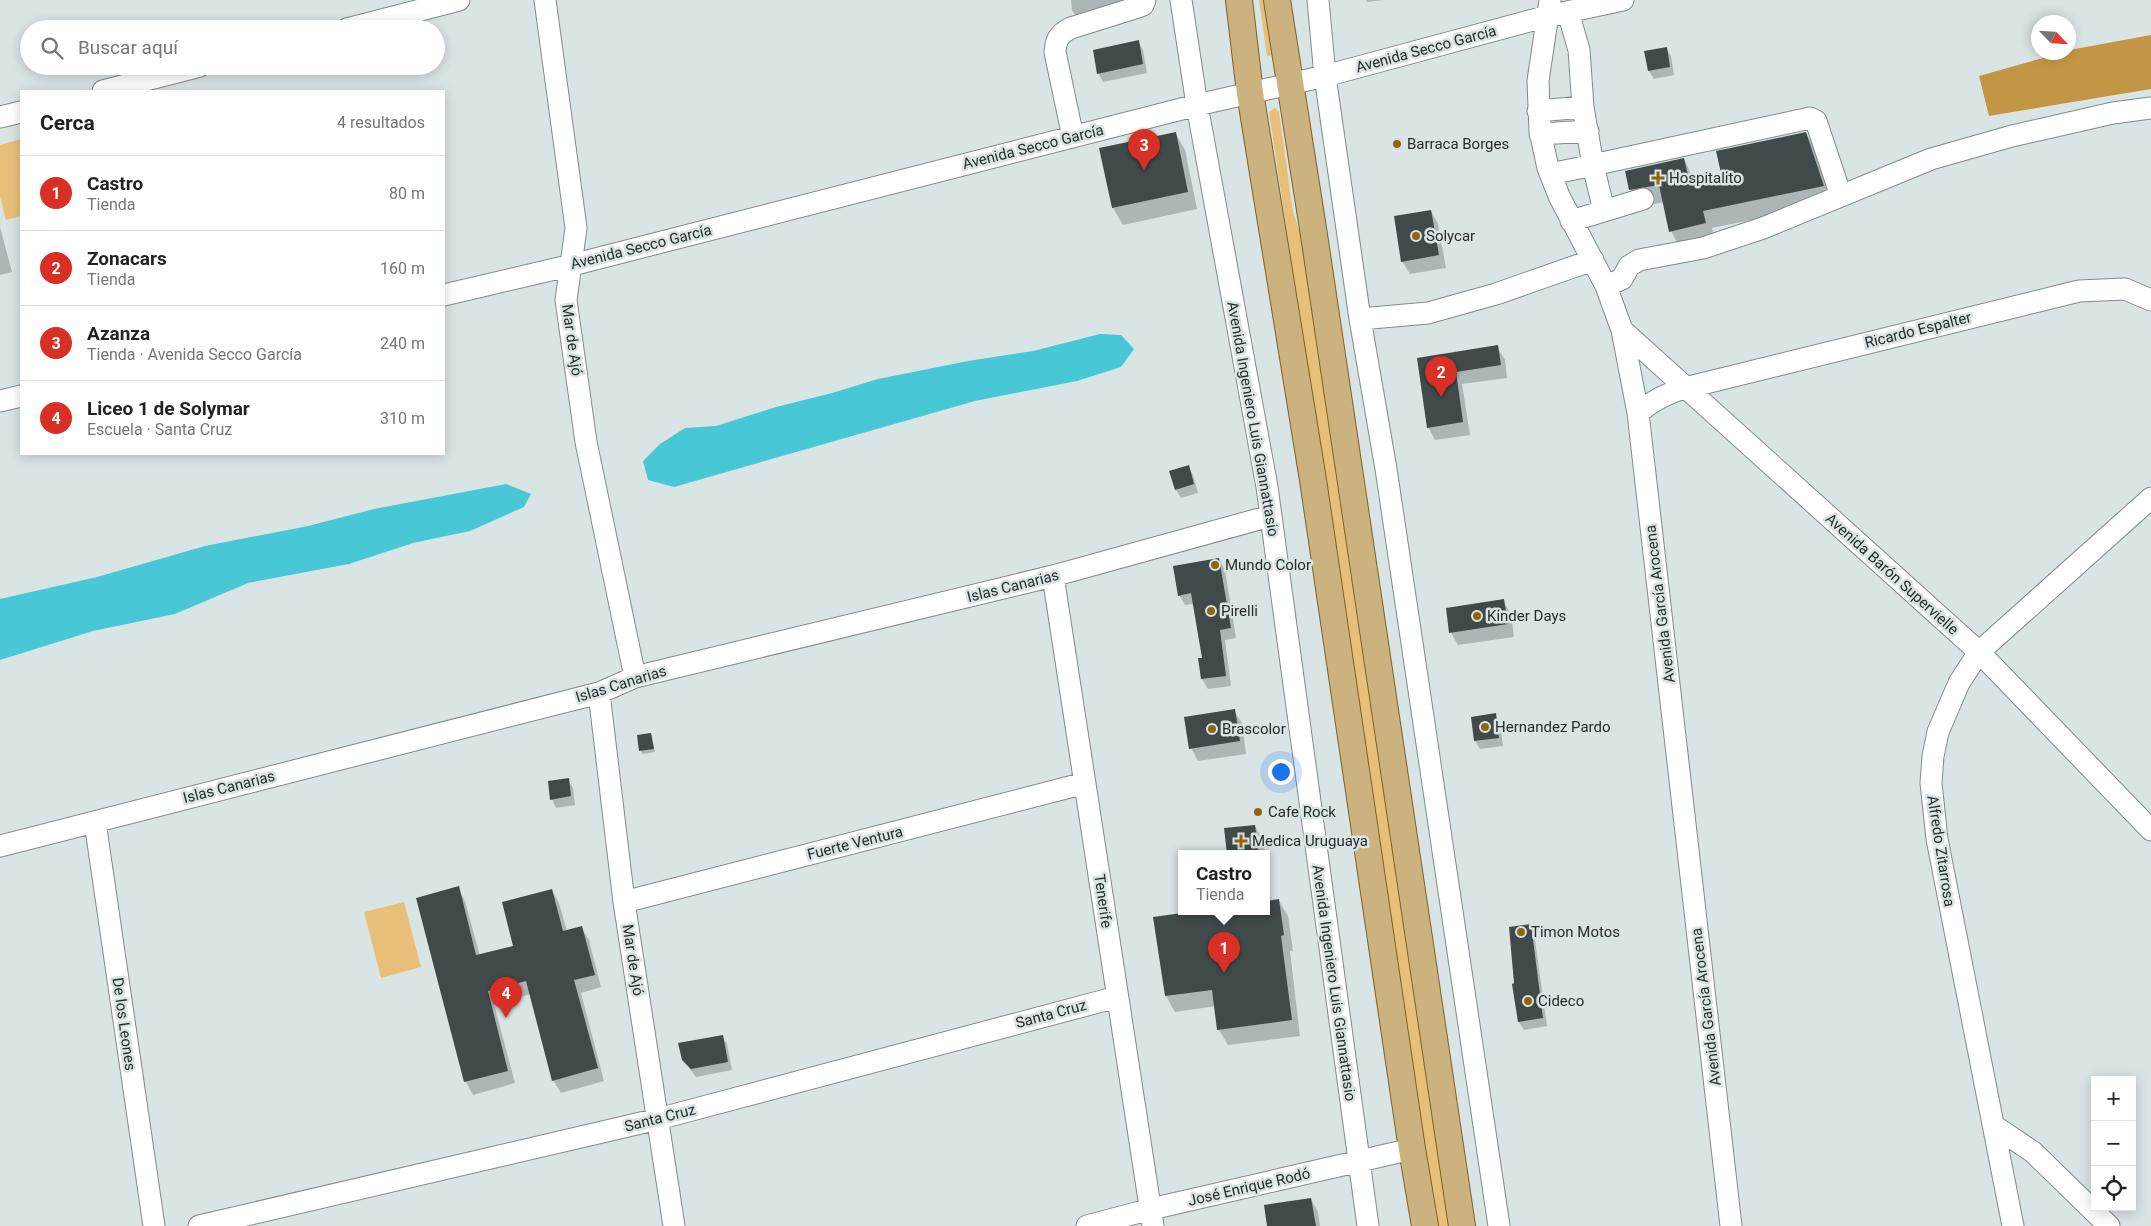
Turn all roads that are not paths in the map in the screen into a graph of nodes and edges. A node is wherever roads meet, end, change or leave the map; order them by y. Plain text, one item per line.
1 (459, 0) edge
2 (545, 0) edge
3 (1145, 0) edge
4 (1181, 0) edge
5 (1239, 0) edge
6 (1277, 0) edge
7 (1318, 0) edge
8 (1623, 0) edge
9 (1555, 9) edge
10 (382, 20) edge
11 (165, 75) edge
12 (1325, 76) junction
13 (1289, 84) junction
14 (106, 90) edge
15 (1250, 93) junction
16 (1197, 105) junction
17 (1583, 107) junction
18 (2151, 108) edge
19 (1538, 110) junction
20 (20, 112) edge
21 (0, 118) edge
22 (1588, 131) junction
23 (1540, 134) junction
24 (1073, 137) junction
25 (1593, 165) junction
26 (1551, 174) junction
27 (1841, 196) junction
28 (1643, 199) dead end
29 (1604, 211) junction
30 (1571, 221) junction
31 (1593, 260) junction
32 (572, 265) junction
33 (1606, 286) junction
34 (445, 295) edge
35 (2151, 300) edge
36 (1360, 319) junction
37 (1622, 330) junction
38 (1685, 388) junction
39 (20, 396) edge
40 (0, 401) edge
41 (1638, 413) junction
42 (2151, 498) edge
43 (1270, 516) junction
44 (1054, 576) junction
45 (1979, 652) junction
46 (635, 677) junction
47 (599, 693) junction
48 (1085, 783) junction
49 (95, 822) junction
50 (2151, 830) edge
51 (0, 846) edge
52 (624, 902) junction
53 (1117, 997) junction
54 (658, 1119) junction
55 (1994, 1125) junction
56 (1412, 1149) junction
57 (1358, 1163) junction
58 (1152, 1218) edge
59 (154, 1226) edge
60 (199, 1226) edge
61 (674, 1226) edge
62 (1087, 1226) edge
63 (1368, 1226) edge
64 (1425, 1226) edge
65 (1462, 1226) edge
66 (1499, 1226) edge
67 (1731, 1226) edge
68 (2013, 1226) edge
69 (2109, 1226) edge

1 - 10 street
2 - 32 street, Mar de Ajó
3 - 24 street
4 - 16 street, Avenida Ingeniero Luis Giannattasio
5 - 15 main road
6 - 13 main road
7 - 12 street
8 - 9 street, Avenida Secco García
9 - 12 street, Avenida Secco García
9 - 17 street
9 - 19 street, Avenida García Arocena
11 - 14 street
12 - 13 street, Avenida Secco García
12 - 36 street
13 - 15 street, Avenida Secco García
13 - 65 main road
15 - 16 street, Avenida Secco García
15 - 56 main road
16 - 24 street, Avenida Secco García
16 - 43 street, Avenida Ingeniero Luis Giannattasio
17 - 19 street
17 - 22 street
18 - 27 street
19 - 23 street, Avenida García Arocena
20 - 21 street
22 - 23 street
22 - 25 street
23 - 26 street, Avenida García Arocena
24 - 32 street, Avenida Secco García
25 - 26 street
25 - 27 street
25 - 29 street
26 - 30 street, Avenida García Arocena
27 - 33 street
28 - 29 street
29 - 30 street
30 - 31 street, Avenida García Arocena
31 - 33 street, Avenida García Arocena
31 - 36 street
32 - 34 street, Avenida Secco García
32 - 46 street, Mar de Ajó
33 - 37 street, Avenida García Arocena
35 - 38 street, Ricardo Espalter
36 - 66 street
37 - 38 street, Avenida Barón Supervielle
37 - 41 street, Avenida García Arocena
38 - 41 street, Ricardo Espalter
38 - 45 street, Avenida Barón Supervielle
39 - 40 street
41 - 67 street, Avenida García Arocena
42 - 45 street, Alfredo Zitarrosa
43 - 44 street, Islas Canarias
43 - 57 street, Avenida Ingeniero Luis Giannattasio
44 - 46 street, Islas Canarias
44 - 48 street, Tenerife
45 - 50 street, Avenida Barón Supervielle
45 - 55 street, Alfredo Zitarrosa
46 - 47 street, Islas Canarias
47 - 49 street, Islas Canarias
47 - 52 street, Mar de Ajó
48 - 52 street, Fuerte Ventura
48 - 53 street, Tenerife
49 - 51 street, Islas Canarias
49 - 59 street, De los Leones
52 - 54 street, Mar de Ajó
53 - 54 street, Santa Cruz
53 - 58 street, Tenerife
54 - 60 street, Santa Cruz
54 - 61 street, Mar de Ajó
55 - 68 street, Alfredo Zitarrosa
55 - 69 street
56 - 57 street, José Enrique Rodó
56 - 64 main road
57 - 58 street, José Enrique Rodó
57 - 63 street, Avenida Ingeniero Luis Giannattasio
58 - 62 street, José Enrique Rodó

